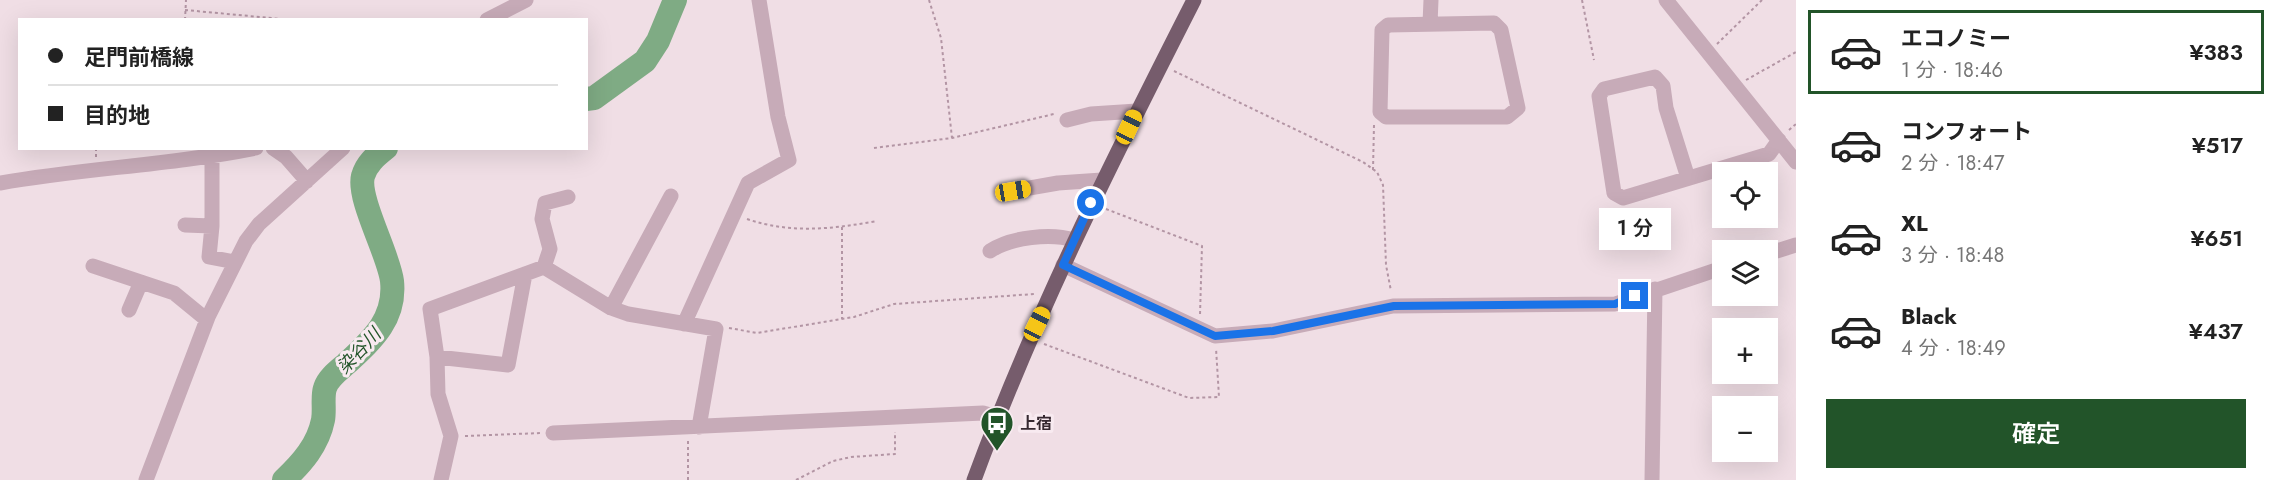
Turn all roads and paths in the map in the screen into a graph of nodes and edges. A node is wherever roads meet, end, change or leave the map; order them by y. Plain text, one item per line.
1 (186, 0) edge
2 (526, 0) edge
3 (759, 0) edge
4 (928, 0) edge
5 (1194, 0) edge
6 (1431, 0) edge
7 (1582, 0) edge
8 (1666, 0) edge
9 (1762, 0) edge
10 (185, 10) junction
11 (185, 18) edge
12 (271, 18) edge
13 (491, 18) edge
14 (1430, 24) junction
15 (1708, 52) junction
16 (1796, 52) edge
17 (1594, 60) dead end
18 (1161, 64) junction
19 (1735, 86) junction
20 (1137, 111) junction
21 (1064, 116) joint
22 (1374, 124) dead end
23 (952, 138) junction
24 (1779, 140) junction
25 (874, 148) dead end
26 (246, 150) edge
27 (276, 150) edge
28 (341, 150) edge
29 (212, 157) junction
30 (1796, 162) edge
31 (1373, 170) junction
32 (1688, 178) junction
33 (1102, 180) junction
34 (307, 181) junction
35 (0, 183) edge
36 (1013, 191) dead end
37 (671, 196) dead end
38 (568, 197) dead end
39 (1091, 203) junction
40 (734, 215) junction
41 (877, 221) dead end
42 (185, 225) dead end
43 (212, 226) junction
44 (842, 227) junction
45 (1074, 240) junction
46 (1796, 245) edge
47 (990, 251) dead end
48 (1778, 251) edge
49 (235, 262) junction
50 (1063, 265) junction
51 (93, 266) dead end
52 (544, 267) junction
53 (1712, 271) edge
54 (525, 274) junction
55 (141, 282) junction
56 (1655, 289) junction
57 (1052, 293) junction
58 (1394, 306) junction
59 (611, 308) junction
60 (129, 310) dead end
61 (842, 319) junction
62 (207, 320) junction
63 (684, 324) junction
64 (716, 329) junction
65 (1200, 329) junction
66 (1215, 336) junction
67 (1029, 339) junction
68 (437, 357) junction
69 (895, 417) junction
70 (997, 417) junction
71 (693, 427) junction
72 (554, 433) joint
73 (451, 436) junction
74 (146, 480) edge
75 (441, 480) edge
76 (688, 480) edge
77 (796, 480) edge
78 (974, 480) edge
79 (1652, 480) edge

1 - 10 path
2 - 13 street
3 - 40 street
4 - 23 path
5 - 18 main road
6 - 14 street
7 - 17 path
8 - 15 street
9 - 15 path
10 - 11 path
10 - 12 path
14 - 14 street
15 - 19 street
16 - 19 path
18 - 20 main road
18 - 31 path
19 - 24 street
20 - 21 street
20 - 33 main road
21 - 23 path
22 - 31 path
23 - 25 path
24 - 30 street
24 - 32 street
26 - 29 street
27 - 34 street
28 - 34 street
29 - 35 street
29 - 43 street
31 - 58 path
32 - 32 street
33 - 36 street
33 - 39 main road
34 - 49 street
37 - 59 street
38 - 52 street
39 - 45 main road
39 - 65 path
40 - 44 path
40 - 63 street
41 - 44 path
42 - 43 street
43 - 49 street
44 - 61 path
45 - 47 street
45 - 50 main road
46 - 48 street
49 - 62 street
50 - 57 main road
50 - 65 street
51 - 55 street
52 - 54 street
52 - 59 street
53 - 56 street
54 - 68 street
54 - 68 street
55 - 60 street
55 - 62 street
56 - 58 street
56 - 79 street
57 - 61 path
57 - 67 main road
58 - 66 street
59 - 63 street
61 - 64 path
62 - 74 street
63 - 64 street
64 - 71 street
65 - 66 street
66 - 67 path
67 - 70 main road
68 - 73 street
69 - 70 street
69 - 71 street
69 - 77 path
70 - 78 main road
71 - 72 street
71 - 76 path
72 - 73 path
73 - 75 street

